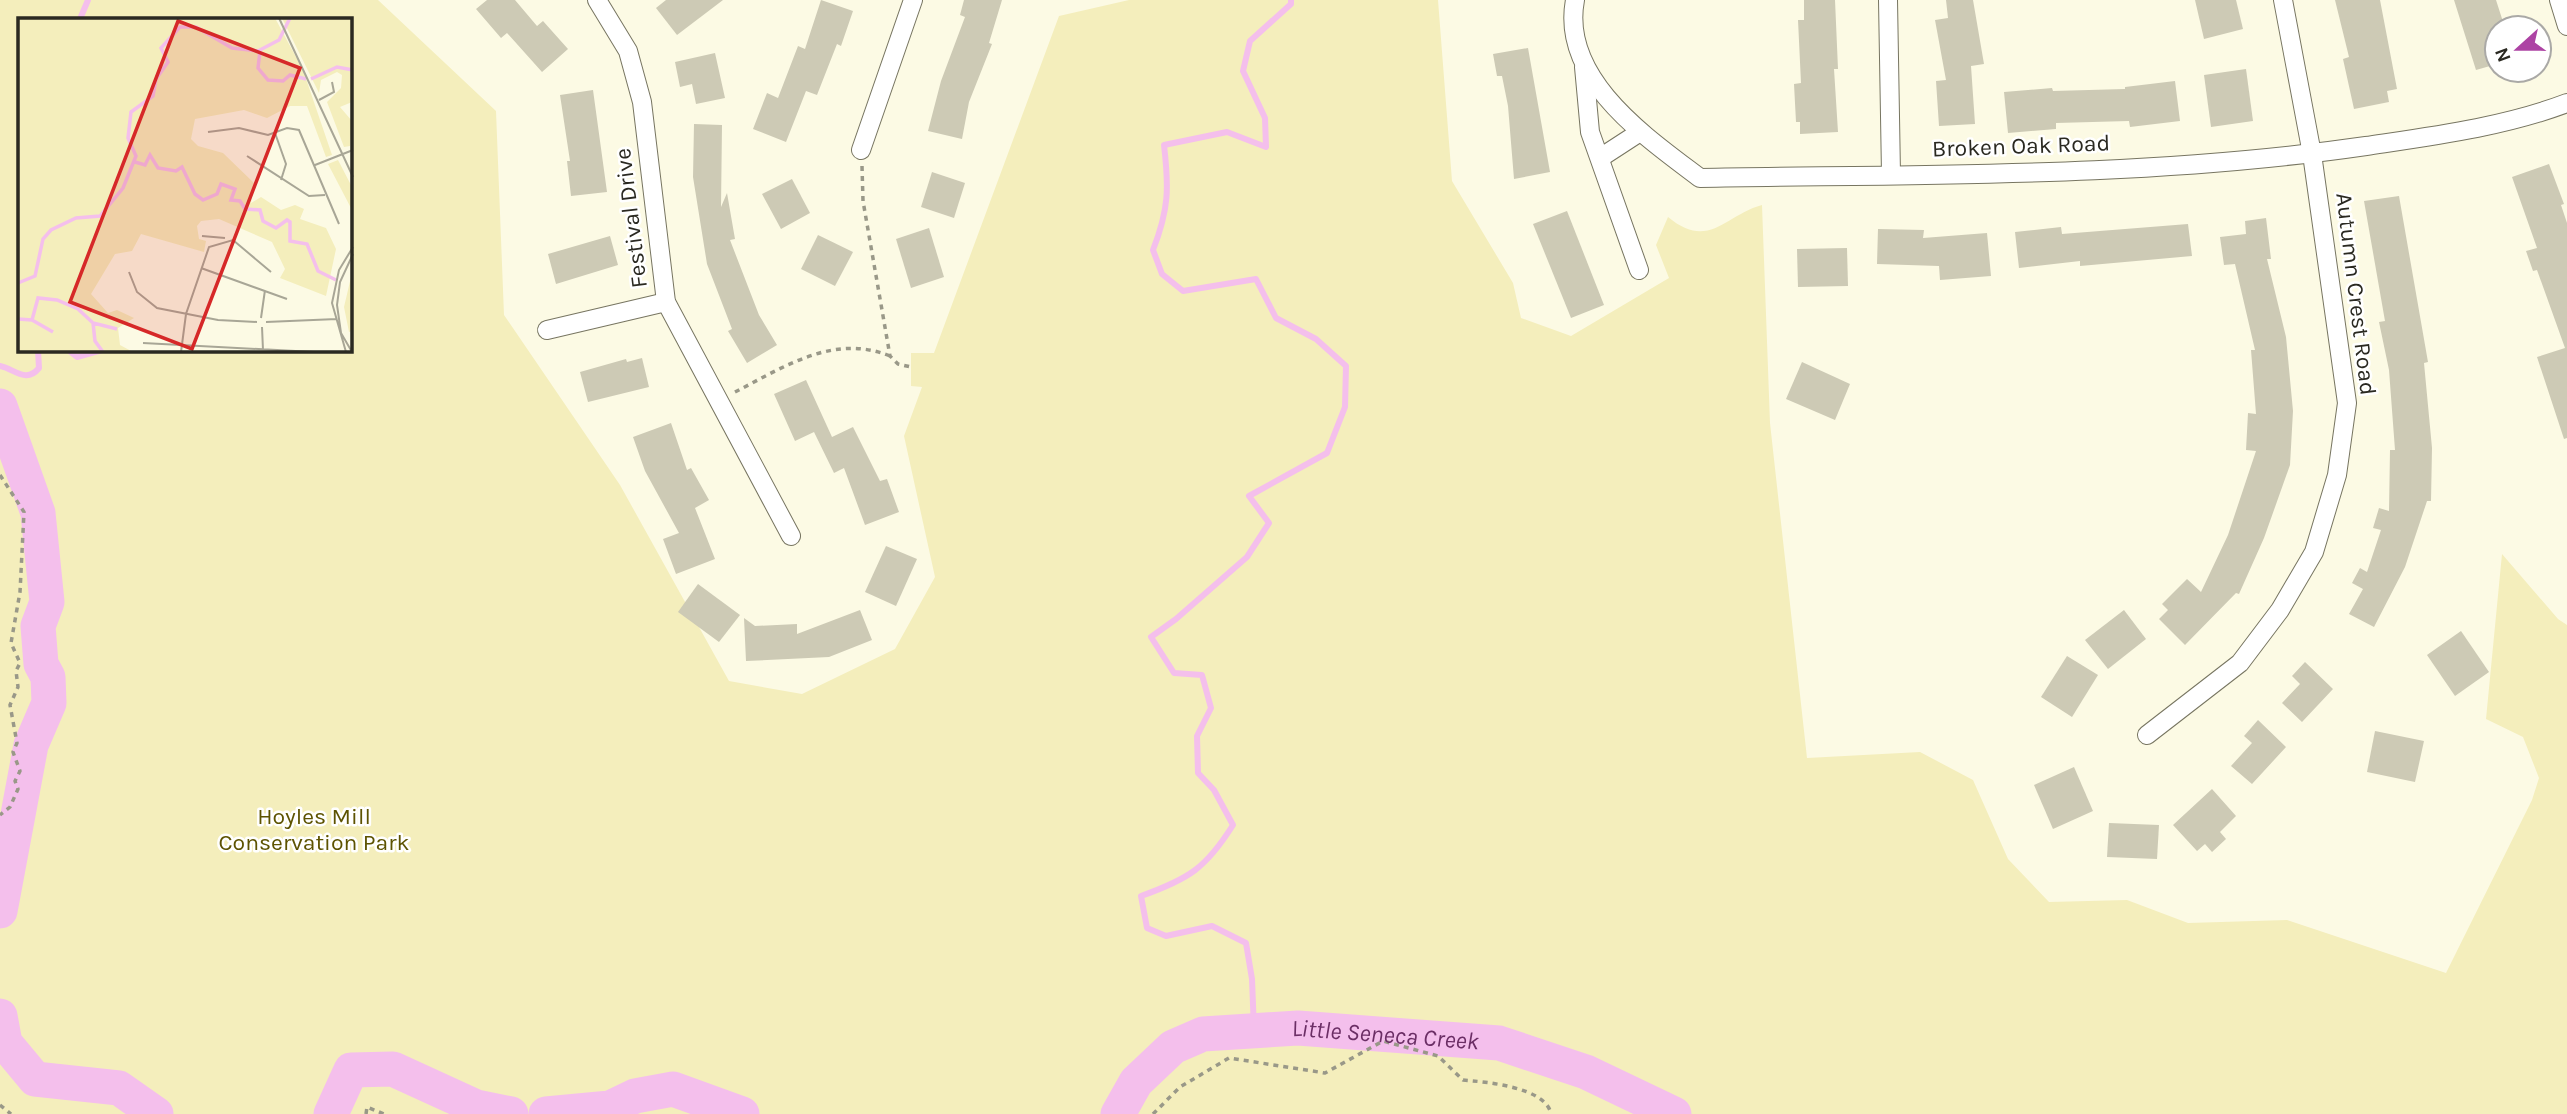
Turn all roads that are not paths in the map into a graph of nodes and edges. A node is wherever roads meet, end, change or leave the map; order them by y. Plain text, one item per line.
1 (597, 0) edge
2 (913, 0) edge
3 (1575, 0) edge
4 (1888, 0) edge
5 (2283, 0) edge
6 (2559, 0) edge
7 (2567, 26) edge
8 (1583, 63) junction
9 (2567, 103) edge
10 (1640, 132) junction
11 (862, 150) road end
12 (2312, 154) junction
13 (1600, 158) junction
14 (1891, 174) junction
15 (1639, 270) dead end
16 (666, 302) junction
17 (547, 330) dead end
18 (791, 536) dead end
19 (2147, 735) dead end

1 - 16 street, Festival Drive
2 - 11 street
3 - 8 street, Broken Oak Road
4 - 14 street
5 - 12 street, Autumn Crest Road
6 - 7 street
8 - 10 street, Broken Oak Road
8 - 13 street
9 - 12 street, Broken Oak Road
10 - 13 street
10 - 14 street, Broken Oak Road
12 - 14 street, Broken Oak Road
12 - 19 street, Autumn Crest Road
13 - 15 street
16 - 17 street
16 - 18 street, Festival Drive

